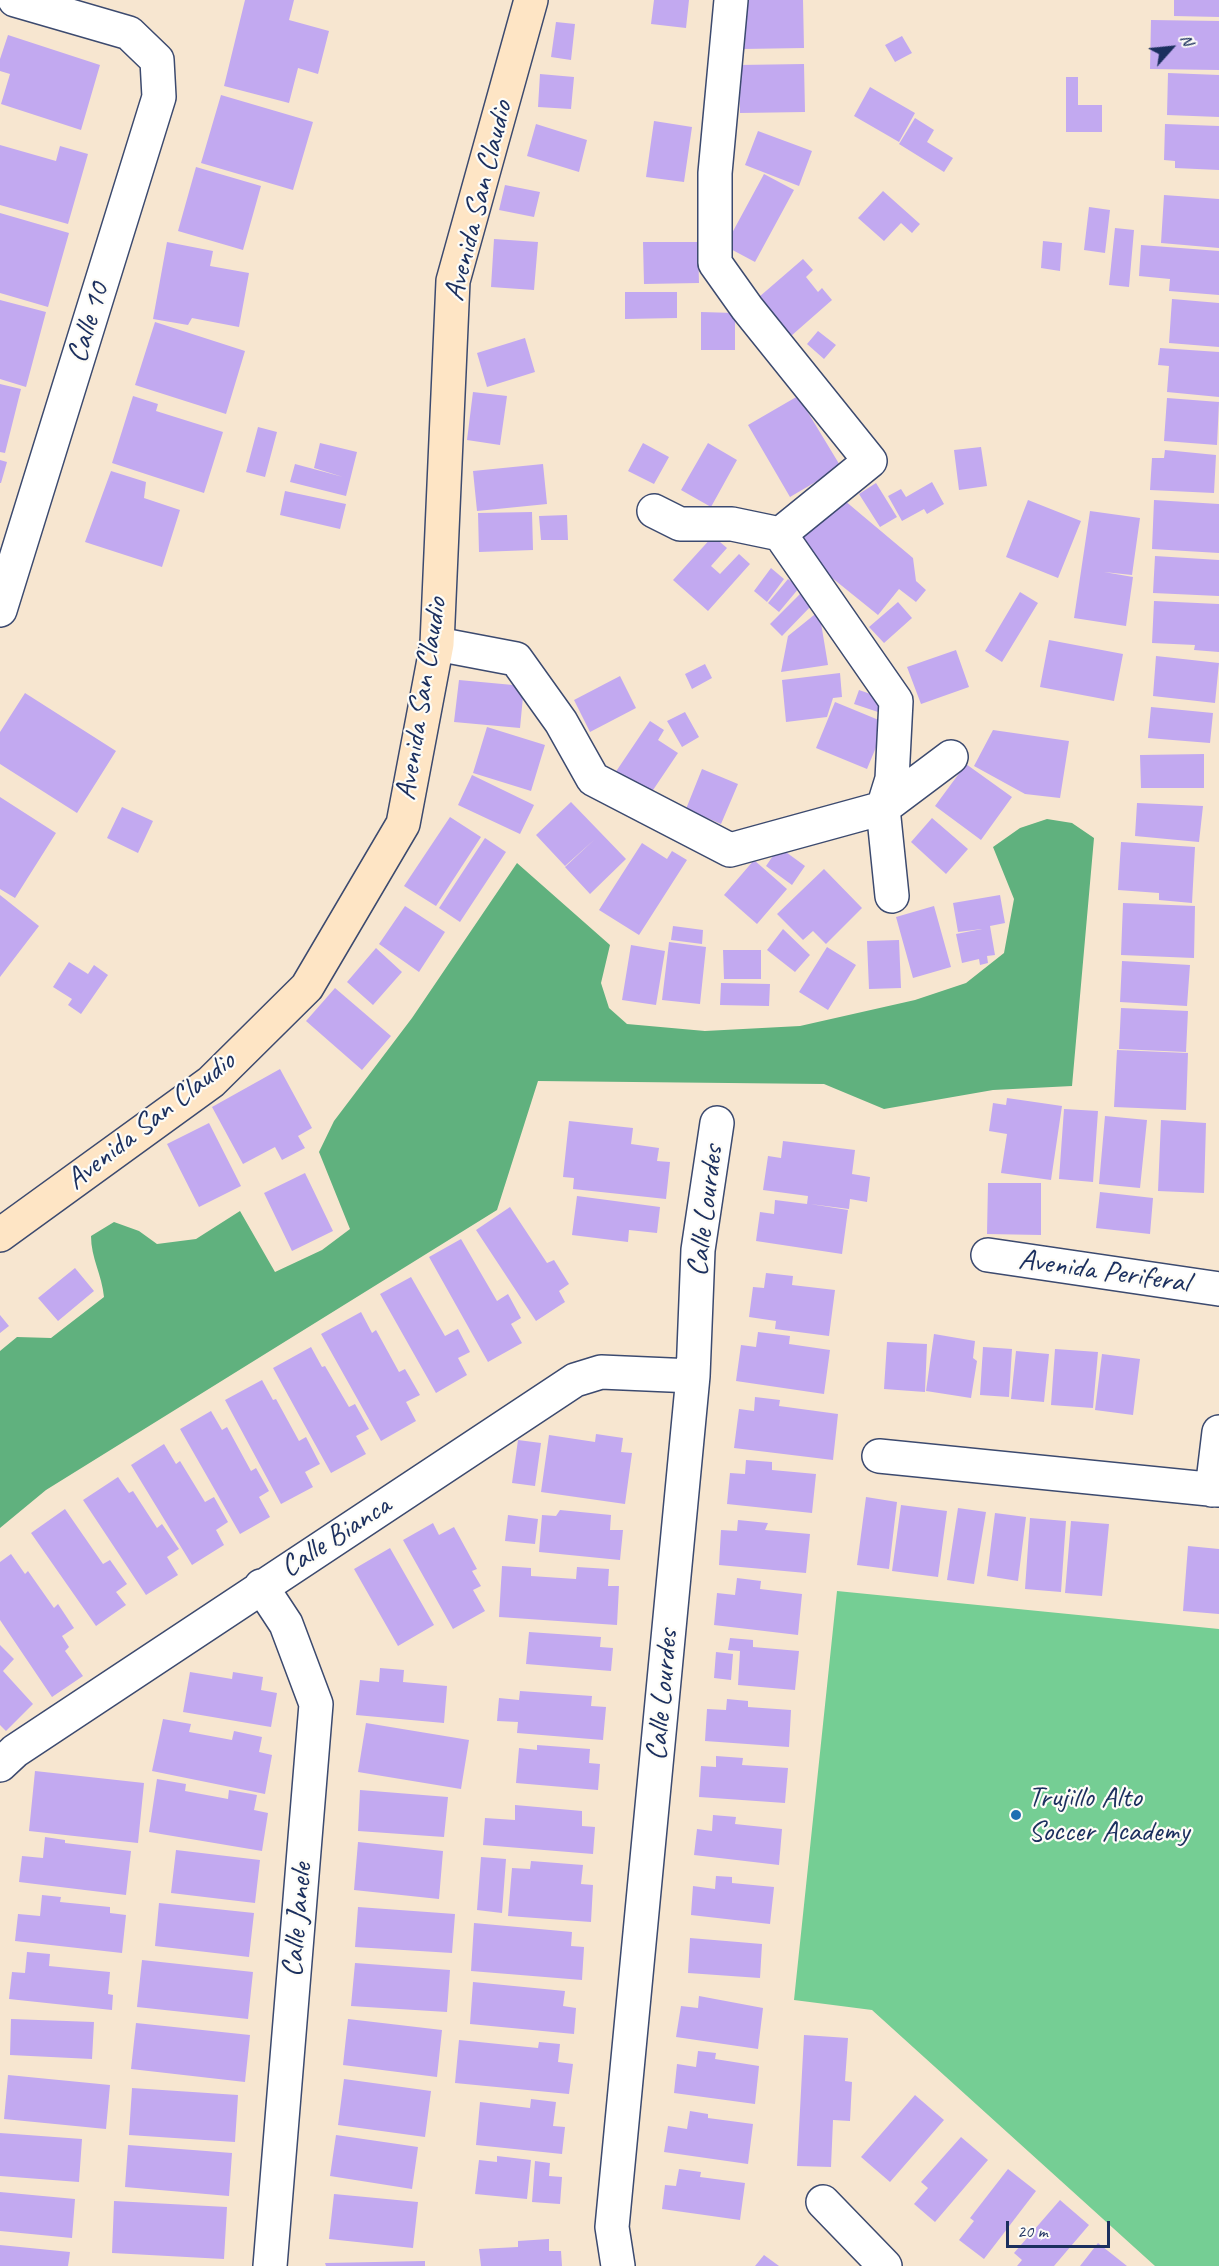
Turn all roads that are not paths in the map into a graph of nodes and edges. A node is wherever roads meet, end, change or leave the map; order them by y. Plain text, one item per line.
1 (15, 0) edge
2 (531, 0) edge
3 (730, 0) edge
4 (654, 511) dead end
5 (780, 534) junction
6 (0, 610) edge
7 (437, 644) junction
8 (951, 757) dead end
9 (883, 808) junction
10 (892, 896) dead end
11 (717, 1123) dead end
12 (0, 1235) edge
13 (988, 1255) dead end
14 (1219, 1289) edge
15 (693, 1376) junction
16 (1219, 1432) edge
17 (879, 1456) dead end
18 (1216, 1490) edge
19 (261, 1586) junction
20 (0, 1765) edge
21 (823, 2202) dead end
22 (270, 2266) edge
23 (618, 2266) edge
24 (885, 2266) edge

1 - 6 street, Calle 10
2 - 7 street, Avenida San Claudio
3 - 5 street
4 - 5 street
5 - 9 street
7 - 9 street
7 - 12 street, Avenida San Claudio
8 - 9 street
9 - 10 street
11 - 15 street, Calle Lourdes
13 - 14 street, Avenida Periferal
15 - 19 street, Calle Bianca
15 - 23 street, Calle Lourdes
16 - 18 street
17 - 18 street
19 - 20 street, Calle Bianca
19 - 22 street, Calle Janele
21 - 24 street

